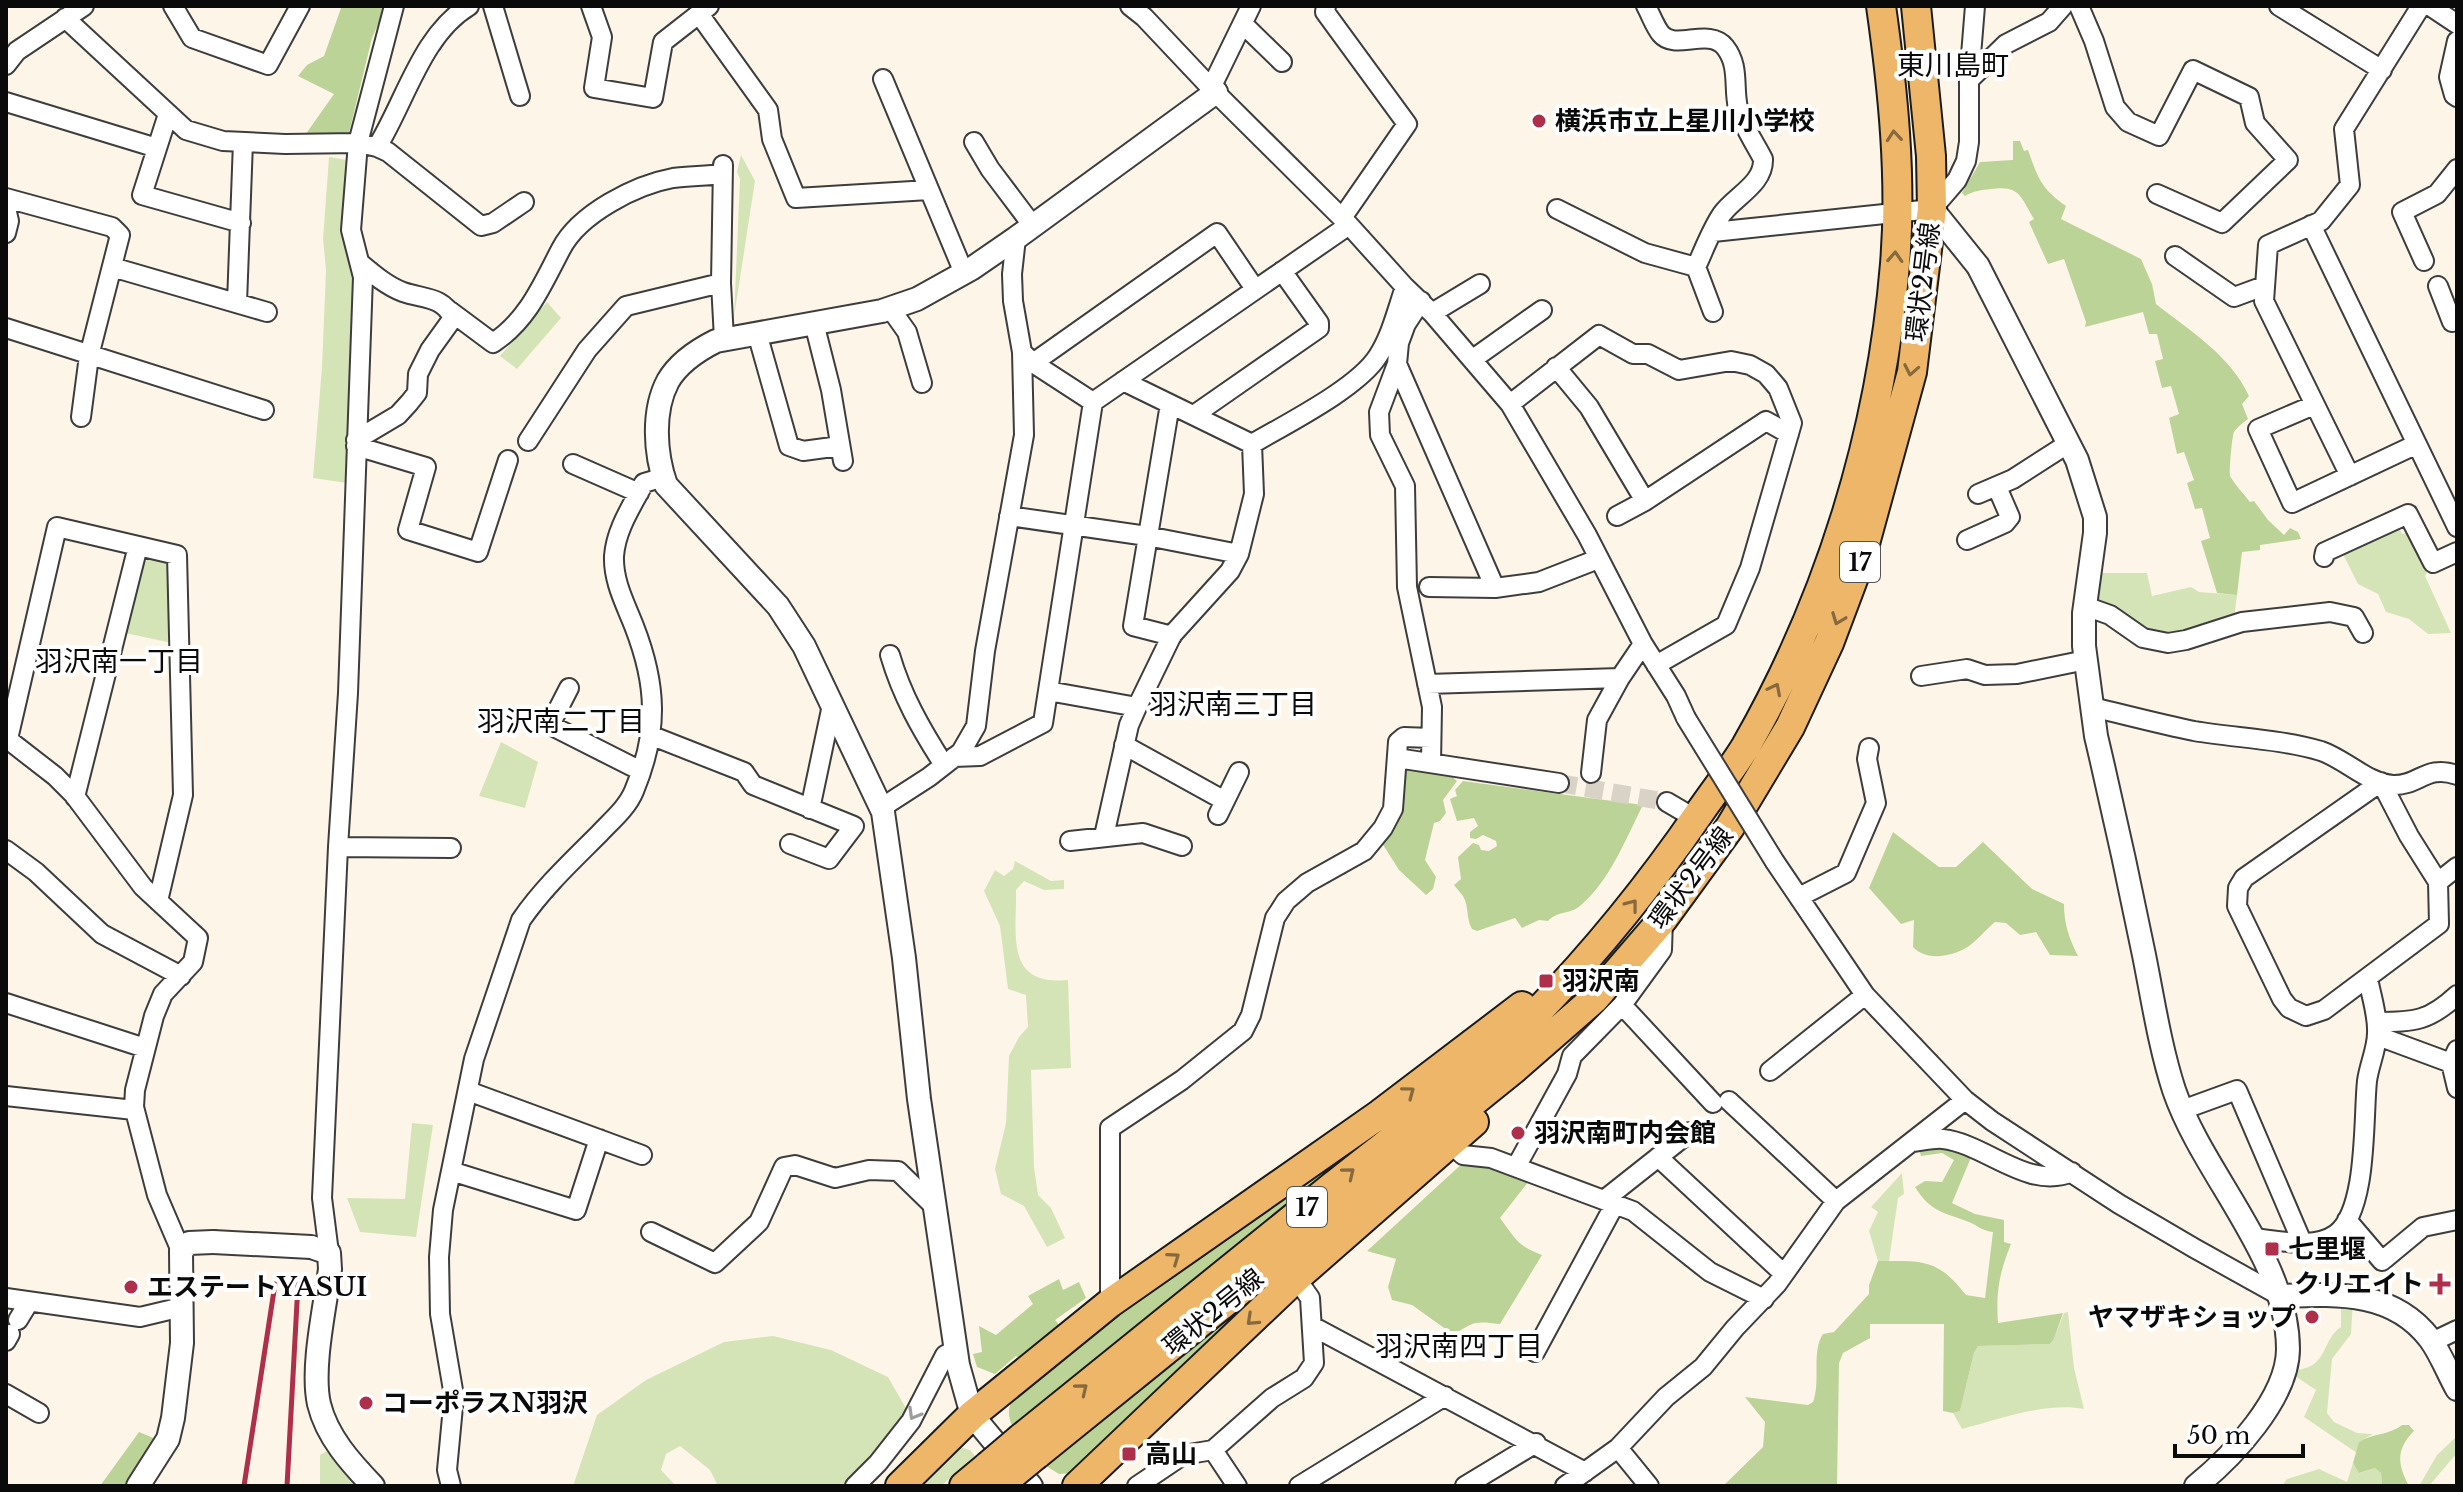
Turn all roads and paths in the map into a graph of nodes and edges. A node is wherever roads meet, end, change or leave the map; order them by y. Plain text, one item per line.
1 (84, 6) edge
2 (173, 6) edge
3 (300, 6) edge
4 (394, 6) edge
5 (469, 6) edge
6 (493, 6) edge
7 (591, 6) edge
8 (1251, 6) edge
9 (1326, 6) edge
10 (1646, 6) edge
11 (1881, 6) edge
12 (1916, 6) edge
13 (1975, 6) edge
14 (2063, 6) edge
15 (2079, 6) edge
16 (2279, 6) edge
17 (2421, 6) edge
18 (2430, 6) edge
19 (704, 10) edge
20 (1143, 10) edge
21 (65, 18) junction
22 (1243, 24) junction
23 (2457, 24) edge
24 (2457, 41) edge
25 (8, 59) edge
26 (1282, 62) dead end
27 (2382, 70) junction
28 (883, 79) dead end
29 (1969, 80) junction
30 (1214, 90) junction
31 (520, 96) dead end
32 (2457, 97) edge
33 (6, 102) edge
34 (168, 114) junction
35 (243, 142) junction
36 (974, 142) dead end
37 (358, 143) junction
38 (377, 147) junction
39 (157, 148) junction
40 (2457, 169) edge
41 (929, 190) junction
42 (2157, 194) dead end
43 (6, 198) edge
44 (524, 202) dead end
45 (6, 208) edge
46 (1557, 209) dead end
47 (1932, 209) junction
48 (1896, 214) junction
49 (1346, 222) junction
50 (241, 223) junction
51 (2311, 225) junction
52 (1024, 232) junction
53 (1713, 232) junction
54 (6, 233) edge
55 (2175, 256) dead end
56 (2424, 261) dead end
57 (360, 263) junction
58 (112, 267) junction
59 (1696, 267) junction
60 (1282, 271) junction
61 (964, 273) junction
62 (721, 283) junction
63 (1480, 284) dead end
64 (2264, 286) junction
65 (1405, 287) junction
66 (1255, 289) junction
67 (2447, 296) edge
68 (237, 303) junction
69 (1427, 307) junction
70 (890, 308) junction
71 (1542, 310) dead end
72 (450, 311) junction
73 (267, 312) dead end
74 (1713, 312) dead end
75 (2452, 322) dead end
76 (814, 323) junction
77 (6, 328) edge
78 (757, 333) junction
79 (724, 339) junction
80 (89, 356) junction
81 (1028, 357) junction
82 (1473, 359) junction
83 (1397, 364) junction
84 (1556, 367) junction
85 (1123, 381) junction
86 (922, 383) dead end
87 (1093, 402) junction
88 (1170, 404) junction
89 (1510, 404) junction
90 (2314, 405) junction
91 (264, 410) dead end
92 (1194, 415) junction
93 (81, 417) dead end
94 (1789, 434) junction
95 (528, 441) dead end
96 (356, 443) junction
97 (2069, 443) junction
98 (1252, 444) junction
99 (2417, 444) junction
100 (508, 460) dead end
101 (573, 464) dead end
102 (2350, 476) junction
103 (664, 477) junction
104 (1997, 487) junction
105 (639, 493) junction
106 (1978, 494) dead end
107 (1645, 501) junction
108 (1009, 516) junction
109 (1617, 516) dead end
110 (1075, 525) junction
111 (2457, 527) edge
112 (1147, 536) junction
113 (1967, 540) dead end
114 (138, 546) junction
115 (2457, 552) edge
116 (1239, 554) junction
117 (2324, 557) dead end
118 (1598, 559) junction
119 (1418, 587) junction
120 (1495, 588) junction
121 (2085, 606) junction
122 (2363, 633) dead end
123 (1172, 636) junction
124 (1643, 644) junction
125 (890, 655) dead end
126 (2086, 660) junction
127 (1656, 665) junction
128 (1921, 676) dead end
129 (1620, 678) junction
130 (1427, 684) junction
131 (569, 688) dead end
132 (1048, 691) junction
133 (832, 705) junction
134 (1137, 707) junction
135 (2092, 707) junction
136 (650, 735) junction
137 (7, 738) edge
138 (1431, 738) junction
139 (1124, 745) junction
140 (1869, 748) dead end
141 (1397, 758) junction
142 (949, 761) junction
143 (1431, 763) junction
144 (641, 771) junction
145 (1239, 772) dead end
146 (1591, 773) dead end
147 (2457, 775) edge
148 (2381, 782) junction
149 (1559, 783) tunnel mouth
150 (75, 797) junction
151 (1667, 802) tunnel mouth
152 (881, 808) junction
153 (810, 809) junction
154 (1696, 819) junction
155 (1104, 836) junction
156 (1070, 841) dead end
157 (790, 844) dead end
158 (1182, 846) dead end
159 (338, 847) junction
160 (451, 848) dead end
161 (6, 850) edge
162 (2457, 867) edge
163 (2438, 882) junction
164 (1799, 897) junction
165 (158, 901) junction
166 (1663, 919) junction
167 (1583, 966) junction
168 (181, 976) junction
169 (2368, 978) junction
170 (1865, 995) junction
171 (1594, 999) junction
172 (2455, 1001) edge
173 (6, 1003) edge
174 (1622, 1005) junction
175 (2377, 1029) junction
176 (145, 1048) junction
177 (2454, 1056) edge
178 (1770, 1071) dead end
179 (2457, 1088) edge
180 (468, 1091) junction
181 (6, 1096) edge
182 (1965, 1100) junction
183 (134, 1110) junction
184 (2182, 1110) junction
185 (1690, 1132) dead end
186 (599, 1139) junction
187 (1912, 1142) junction
188 (1451, 1144) junction
189 (642, 1155) dead end
190 (1658, 1157) junction
191 (1516, 1167) junction
192 (451, 1171) junction
193 (2072, 1172) junction
194 (1836, 1201) junction
195 (1609, 1202) junction
196 (936, 1208) junction
197 (2347, 1220) junction
198 (2457, 1220) edge
199 (651, 1232) dead end
200 (2253, 1238) junction
201 (2302, 1242) junction
202 (320, 1250) junction
203 (181, 1251) junction
204 (1784, 1274) junction
205 (1296, 1278) junction
206 (2280, 1296) junction
207 (6, 1298) edge
208 (1764, 1299) junction
209 (29, 1302) junction
210 (1110, 1303) junction
211 (182, 1307) junction
212 (1312, 1326) junction
213 (2457, 1330) edge
214 (11, 1332) edge
215 (2432, 1342) junction
216 (955, 1350) junction
217 (1535, 1352) dead end
218 (2457, 1389) edge
219 (6, 1394) edge
220 (1445, 1396) junction
221 (39, 1413) dead end
222 (972, 1415) junction
223 (1536, 1443) junction
224 (1028, 1446) junction
225 (1618, 1448) junction
226 (1213, 1450) junction
227 (1585, 1472) junction
228 (996, 1478) edge
229 (1142, 1485) edge
230 (138, 1486) edge
231 (373, 1486) edge
232 (451, 1486) edge
233 (855, 1486) edge
234 (900, 1486) edge
235 (964, 1486) edge
236 (1031, 1486) edge
237 (1077, 1486) edge
238 (1237, 1486) edge
239 (1299, 1486) edge
240 (1465, 1486) edge
241 (1565, 1486) edge
242 (1649, 1486) edge
243 (2196, 1486) edge

1 - 21 street
2 - 3 street
4 - 37 street
5 - 38 street
6 - 31 street
7 - 19 street
8 - 22 street
9 - 49 street
10 - 53 street
48 -> 11 main road, 環状2号線 / 17
12 - 47 main road, 環状2号線 / 17
13 - 29 street
14 - 29 street
15 - 42 street
16 - 27 street
17 - 27 street
18 - 23 street
19 - 41 street
20 - 30 street
21 - 25 street
21 - 34 street
22 - 26 street
22 - 30 street
24 - 32 street
27 - 51 street
28 - 41 street
29 - 47 street
30 - 49 street
30 - 52 street
33 - 39 street
34 - 35 street
34 - 39 street
35 - 37 street
35 - 50 street
36 - 52 street
37 - 38 street
37 - 57 street
38 - 44 street
39 - 50 street
40 - 56 street
41 - 61 street
43 - 58 street
45 - 54 street
46 - 59 street
47 - 48 street
47 - 97 street
47 -> 166 main road, 環状2号線 / 17
48 - 53 street
154 -> 48 main road, 環状2号線 / 17
49 - 60 street
49 - 65 street
50 - 68 street
51 - 64 street
51 - 99 street
52 - 61 street
52 - 81 street
53 - 59 street
55 - 64 street
57 - 72 street
57 - 96 street
58 - 68 street
58 - 80 street
59 - 74 street
60 - 66 street
60 - 92 street
61 - 70 street
62 - 72 street
62 - 79 street
62 - 95 street
63 - 69 street
64 - 90 street
65 - 69 street
65 - 98 street
66 - 81 street
66 - 85 street
67 - 75 street
68 - 73 street
69 - 82 street
69 - 83 street
70 - 76 street
70 - 86 street
71 - 82 street
72 - 96 street
76 - 78 street
76 - 78 street
77 - 80 street
78 - 79 street
79 - 103 street
80 - 91 street
80 - 93 street
81 - 87 street
81 - 108 street
82 - 89 street
83 - 119 street
83 - 120 street
84 - 89 street
84 - 94 street
84 - 107 street
85 - 87 street
85 - 88 street
87 - 110 street
88 - 92 street
88 - 112 street
89 - 118 street
90 - 102 street
90 - 102 street
92 - 98 street
94 - 107 street
94 - 127 street
96 - 100 street
96 - 159 street
97 - 104 street
97 - 121 street
98 - 116 street
99 - 102 street
99 - 111 street
101 - 105 street
103 - 105 street
103 - 133 street
104 - 106 street
104 - 113 street
105 - 136 street
107 - 109 street
108 - 110 street
108 - 142 street
110 - 112 street
110 - 132 street
112 - 116 street
112 - 123 street
114 - 137 street
114 - 150 street
114 - 165 street
115 - 117 street
116 - 123 street
118 - 120 street
118 - 124 street
119 - 120 street
119 - 130 street
121 - 122 street
121 - 126 street
123 - 134 street
124 - 127 street
124 - 129 street
125 - 142 street
126 - 128 street
126 - 135 street
127 - 164 street, bridge
129 - 130 street
129 - 146 street
130 - 138 street
131 - 144 street
132 - 134 street
132 - 142 street
133 - 152 street
133 - 153 street
134 - 139 street
135 - 148 street
135 - 184 street
136 - 144 street
136 - 153 street
137 - 150 street
138 - 141 street
138 - 143 street
139 - 145 street
139 - 155 street
140 - 164 street
141 - 143 street
141 - 210 street
142 - 152 street
143 - 149 street
144 - 180 street
147 - 148 street
148 - 163 street
148 - 169 street
150 - 165 street
151 - 154 street
152 - 196 street
153 - 157 street
167 -> 154 main road, 環状2号線 / 17
155 - 156 street
155 - 158 street
159 - 160 street
159 - 202 street
161 - 168 street
162 - 163 street
163 - 169 street
164 - 170 street
165 - 168 street
166 - 171 main road, 環状2号線 / 17
166 - 174 street
210 -> 167 main road
224 -> 167 main road, 環状2号線 / 17
168 - 176 street
169 - 175 street
170 - 178 street
170 - 182 street
171 - 188 main road
171 - 224 main road, 環状2号線 / 17
172 - 175 street
173 - 176 street
174 - 191 street
174 - 194 street
175 - 177 street
175 - 197 street
176 - 183 street
177 - 179 street
180 - 186 street
180 - 192 street
181 - 183 street
182 - 187 street
182 - 193 street
183 - 203 street
184 - 200 street
184 - 201 street
185 - 190 street
186 - 189 street
186 - 192 street
187 - 193 street
187 - 194 street
188 - 191 street
188 - 205 main road
190 - 195 street
190 - 204 street
191 - 195 street
192 - 232 street
193 - 206 street
194 - 204 street
195 - 208 street
195 - 217 street
196 - 199 street
196 - 216 street
197 - 198 street
197 - 201 street
200 - 201 street
200 - 206 street
202 - 203 street, bridge
202 - 231 street
203 - 211 street
204 - 208 street
205 - 212 street
205 -> 237 main road
206 - 215 street
206 - 243 street
207 - 209 street
208 - 225 street
209 - 211 street
209 - 214 street
210 - 222 main road
211 - 230 street
212 - 220 street
212 - 226 street
213 - 215 street
215 - 218 street
216 - 222 street
216 -> 233 street
219 - 221 street
220 - 223 street
220 - 239 street
222 - 234 main road
222 - 236 street
223 - 227 street
223 - 240 street
224 - 228 main road, 環状2号線 / 17, bridge
225 - 227 street
225 - 242 street
226 - 229 street
226 - 238 street
227 - 241 street
228 - 235 main road, 環状2号線 / 17

